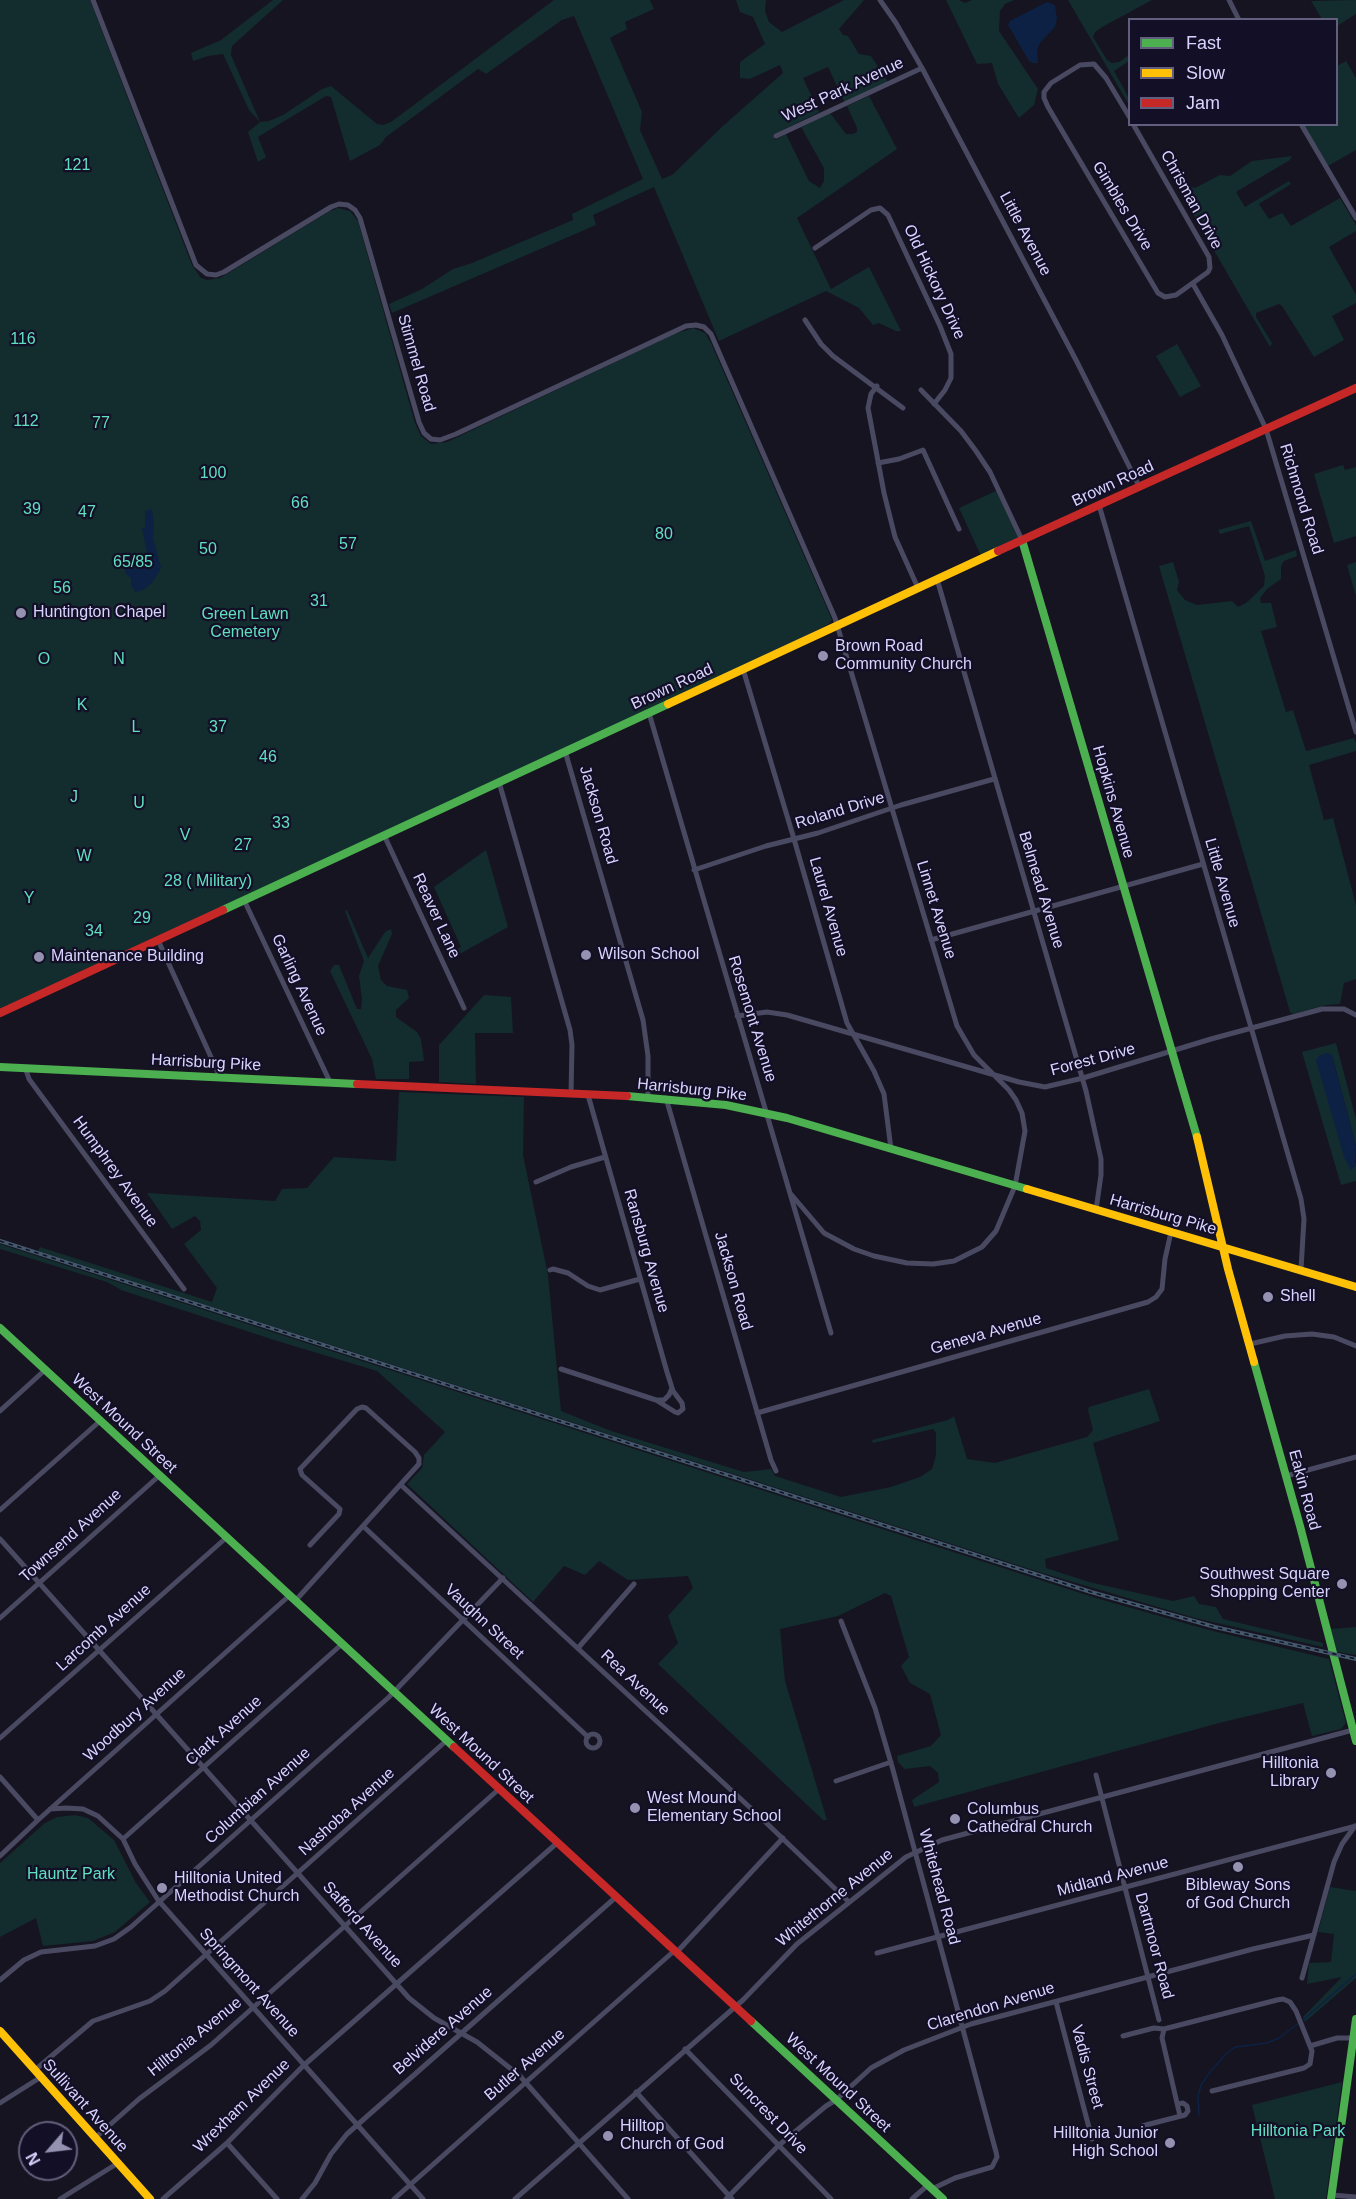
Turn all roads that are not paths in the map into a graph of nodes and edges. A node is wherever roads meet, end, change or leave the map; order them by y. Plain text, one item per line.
1 (93, 0) edge
2 (880, 0) edge
3 (1229, 0) edge
4 (1238, 18) edge
5 (922, 68) junction
6 (1128, 115) edge
7 (1134, 126) edge
8 (1302, 126) edge
9 (776, 136) dead end
10 (1356, 218) edge
11 (815, 248) dead end
12 (1193, 284) junction
13 (805, 320) dead end
14 (877, 386) junction
15 (1356, 388) edge
16 (921, 390) dead end
17 (934, 404) junction
18 (903, 408) dead end
19 (1266, 429) junction
20 (878, 463) junction
21 (1139, 486) junction
22 (1099, 505) junction
23 (959, 529) dead end
24 (1022, 540) junction
25 (937, 579) junction
26 (918, 588) junction
27 (837, 625) junction
28 (742, 669) junction
29 (649, 713) junction
30 (1356, 732) edge
31 (565, 752) junction
32 (994, 779) junction
33 (499, 782) junction
34 (892, 808) junction
35 (384, 836) junction
36 (794, 839) junction
37 (1203, 864) junction
38 (694, 870) junction
39 (1124, 886) junction
40 (244, 900) junction
41 (1034, 911) junction
42 (158, 940) junction
43 (931, 940) junction
44 (464, 1008) dead end
45 (0, 1013) edge
46 (1354, 1013) edge
47 (737, 1016) junction
48 (1252, 1029) junction
49 (853, 1035) junction
50 (1172, 1051) junction
51 (0, 1067) edge
52 (26, 1070) junction
53 (993, 1074) junction
54 (220, 1078) junction
55 (1083, 1078) junction
56 (330, 1082) junction
57 (571, 1094) junction
58 (588, 1095) junction
59 (648, 1097) junction
60 (666, 1098) junction
61 (766, 1113) junction
62 (891, 1149) junction
63 (605, 1157) junction
64 (536, 1182) dead end
65 (1015, 1186) junction
66 (790, 1194) junction
67 (1096, 1210) junction
68 (1171, 1232) junction
69 (1224, 1247) junction
70 (1301, 1269) junction
71 (550, 1270) dead end
72 (640, 1280) junction
73 (1356, 1287) edge
74 (184, 1289) dead end
75 (0, 1328) edge
76 (831, 1333) dead end
77 (1250, 1344) junction
78 (1356, 1346) edge
79 (561, 1369) dead end
80 (45, 1370) junction
81 (672, 1387) junction
82 (656, 1400) junction
83 (0, 1411) edge
84 (757, 1413) junction
85 (100, 1421) junction
86 (1356, 1457) edge
87 (776, 1471) dead end
88 (160, 1475) junction
89 (1286, 1476) junction
90 (401, 1485) junction
91 (0, 1509) edge
92 (363, 1526) junction
93 (227, 1537) junction
94 (0, 1539) edge
95 (310, 1545) dead end
96 (503, 1578) junction
97 (39, 1583) junction
98 (634, 1584) dead end
99 (293, 1598) junction
100 (0, 1618) edge
101 (462, 1620) junction
102 (841, 1621) dead end
103 (342, 1644) junction
104 (578, 1648) junction
105 (99, 1650) junction
106 (394, 1692) junction
107 (156, 1714) junction
108 (1353, 1730) junction
109 (588, 1737) dead end
110 (0, 1738) edge
111 (446, 1741) junction
112 (1356, 1741) edge
113 (891, 1762) junction
114 (203, 1767) junction
115 (1096, 1775) dead end
116 (0, 1777) edge
117 (836, 1781) dead end
118 (499, 1789) junction
119 (1101, 1797) junction
120 (50, 1809) junction
121 (38, 1820) junction
122 (251, 1820) junction
123 (1355, 1826) edge
124 (783, 1838) junction
125 (123, 1839) junction
126 (557, 1843) junction
127 (915, 1852) junction
128 (0, 1856) edge
129 (298, 1873) junction
130 (1125, 1888) junction
131 (616, 1897) junction
132 (159, 1902) junction
133 (849, 1902) junction
134 (345, 1926) junction
135 (1314, 1935) junction
136 (938, 1938) junction
137 (675, 1952) junction
138 (877, 1953) dead end
139 (206, 1955) junction
140 (1149, 1977) junction
141 (1302, 1978) dead end
142 (0, 1980) edge
143 (397, 1984) junction
144 (1056, 2002) junction
145 (734, 2006) junction
146 (254, 2007) junction
147 (1356, 2019) edge
148 (1160, 2020) dead end
149 (962, 2027) junction
150 (1164, 2029) junction
151 (0, 2031) edge
152 (461, 2033) junction
153 (1123, 2036) dead end
154 (1353, 2038) junction
155 (1310, 2046) junction
156 (686, 2049) junction
157 (305, 2065) junction
158 (38, 2074) junction
159 (525, 2083) junction
160 (1212, 2091) dead end
161 (636, 2092) junction
162 (836, 2100) junction
163 (0, 2103) edge
164 (1178, 2104) junction
165 (1180, 2116) junction
166 (357, 2125) junction
167 (1142, 2126) dead end
168 (95, 2138) junction
169 (1092, 2139) dead end
170 (227, 2143) junction
171 (579, 2143) junction
172 (780, 2145) junction
173 (118, 2163) junction
174 (410, 2184) junction
175 (930, 2187) junction
176 (521, 2193) junction
177 (1331, 2197) edge
178 (1356, 2197) edge
179 (729, 2198) edge
180 (60, 2199) edge
181 (150, 2199) edge
182 (163, 2199) edge
183 (277, 2199) edge
184 (302, 2199) edge
185 (394, 2199) edge
186 (423, 2199) edge
187 (515, 2199) edge
188 (526, 2199) edge
189 (628, 2199) edge
190 (831, 2199) edge
191 (912, 2199) edge
192 (943, 2199) edge

1 - 27 street, Stimmel Road
2 - 5 street, Little Avenue
3 - 4 street
5 - 9 street, West Park Avenue
5 - 21 street, Little Avenue
6 - 12 street, Gimbles Drive
7 - 12 street, Chrisman Drive
8 - 10 street
11 - 17 street, Old Hickory Drive
12 - 19 street, Richmond Road
13 - 14 street
14 - 18 street
14 - 20 street
15 - 19 main road, Brown Road
16 - 17 street, Hopkins Avenue
17 - 24 street, Hopkins Avenue
19 - 21 main road, Brown Road
19 - 30 street, Richmond Road
20 - 23 street
20 - 26 street
21 - 22 main road, Brown Road
22 - 24 main road, Brown Road
22 - 37 street, Little Avenue
24 - 25 main road, Brown Road
24 - 39 main road, Hopkins Avenue
25 - 26 main road, Brown Road
25 - 32 street, Belmead Avenue
26 - 27 main road, Brown Road
27 - 28 main road, Brown Road
27 - 34 street, Linnet Avenue
28 - 29 main road, Brown Road
28 - 36 street, Laurel Avenue
29 - 31 main road, Brown Road
29 - 38 street, Rosemont Avenue
31 - 33 main road, Brown Road
31 - 59 street, Jackson Road
32 - 34 street, Roland Drive
32 - 41 street, Belmead Avenue
33 - 35 main road, Brown Road
33 - 57 street
34 - 36 street, Roland Drive
34 - 43 street, Linnet Avenue
35 - 40 main road, Brown Road
35 - 44 street, Reaver Lane
36 - 38 street, Roland Drive
36 - 49 street, Laurel Avenue
37 - 39 street
37 - 48 street, Little Avenue
38 - 47 street, Rosemont Avenue
39 - 41 street
39 - 50 main road, Hopkins Avenue
40 - 42 main road, Brown Road
40 - 56 street, Garling Avenue
41 - 43 street
41 - 55 street, Belmead Avenue
42 - 45 main road, Brown Road
42 - 54 street
43 - 53 street, Linnet Avenue
46 - 48 street, Forest Drive
47 - 49 street, Forest Drive
47 - 61 street, Rosemont Avenue
48 - 50 street, Forest Drive
48 - 70 street, Little Avenue
49 - 53 street, Forest Drive
49 - 62 street, Laurel Avenue
50 - 55 street, Forest Drive
50 - 69 main road, Hopkins Avenue
51 - 52 main road, Harrisburg Pike
52 - 54 main road, Harrisburg Pike
52 - 74 street, Humphrey Avenue
53 - 55 street, Forest Drive
53 - 65 street, Linnet Avenue
54 - 56 main road, Harrisburg Pike
55 - 67 street, Belmead Avenue
56 - 57 main road, Harrisburg Pike
57 - 58 main road, Harrisburg Pike
58 - 59 main road, Harrisburg Pike
58 - 63 street, Ransburg Avenue
59 - 60 main road, Harrisburg Pike
60 - 61 main road, Harrisburg Pike
60 - 84 street, Jackson Road
61 - 62 main road, Harrisburg Pike
61 - 66 street, Rosemont Avenue
62 - 65 main road, Harrisburg Pike
63 - 64 street
63 - 72 street, Ransburg Avenue
65 - 66 street, Linnet Avenue
65 - 67 main road, Harrisburg Pike
66 - 76 street, Rosemont Avenue
67 - 68 main road, Harrisburg Pike
68 - 69 main road, Harrisburg Pike
68 - 84 street, Geneva Avenue
69 - 70 main road, Harrisburg Pike
69 - 77 main road, Eakin Road
70 - 73 main road, Harrisburg Pike
71 - 72 street
72 - 81 street, Ransburg Avenue
75 - 80 main road, West Mound Street
77 - 78 street
77 - 89 main road, Eakin Road
79 - 82 street
80 - 83 street
80 - 85 main road, West Mound Street
81 - 82 street
81 - 82 street, Ransburg Avenue
84 - 87 street, Jackson Road
85 - 88 main road, West Mound Street
85 - 91 street
86 - 89 street
88 - 93 main road, West Mound Street
88 - 97 street, Townsend Avenue
89 - 108 main road, Eakin Road
90 - 92 street, Woodbury Avenue
90 - 95 street, Woodbury Avenue
90 - 96 street, Rea Avenue
92 - 99 street, Woodbury Avenue
92 - 101 street, Vaughn Street
93 - 99 main road, West Mound Street
93 - 105 street, Larcomb Avenue
94 - 97 street, Safford Avenue
96 - 101 street, Columbian Avenue
96 - 104 street, Rea Avenue
97 - 100 street, Townsend Avenue
97 - 105 street, Safford Avenue
98 - 104 street
99 - 103 main road, West Mound Street
99 - 107 street, Woodbury Avenue
101 - 106 street, Columbian Avenue
101 - 109 street, Vaughn Street
102 - 113 street, Whitehead Road
103 - 106 main road, West Mound Street
103 - 114 street, Clark Avenue
104 - 124 street, Rea Avenue
105 - 107 street, Safford Avenue
105 - 110 street, Larcomb Avenue
106 - 111 main road, West Mound Street
106 - 122 street, Columbian Avenue
107 - 114 street, Safford Avenue
107 - 120 street, Woodbury Avenue
108 - 112 main road, Eakin Road
108 - 119 street, Whitethorne Avenue
111 - 118 main road, West Mound Street
111 - 129 street, Nashoba Avenue
113 - 117 street
113 - 127 street, Whitehead Road
114 - 122 street, Safford Avenue
114 - 125 street, Clark Avenue
115 - 119 street, Dartmoor Road
116 - 121 street
118 - 126 main road, West Mound Street
118 - 134 street, Hilltonia Avenue
119 - 127 street, Whitethorne Avenue
119 - 130 street, Dartmoor Road
120 - 121 street, Woodbury Avenue
120 - 125 street, Springmont Avenue
121 - 128 street, Woodbury Avenue
122 - 129 street, Safford Avenue
122 - 132 street, Columbian Avenue
123 - 130 street, Midland Avenue
123 - 135 street
124 - 133 street, Rea Avenue
124 - 137 street, Butler Avenue
125 - 132 street, Springmont Avenue
126 - 131 main road, West Mound Street
126 - 143 street, Wrexham Avenue
127 - 133 street, Whitethorne Avenue
127 - 136 street, Whitehead Road
129 - 134 street, Safford Avenue
129 - 139 street, Nashoba Avenue
130 - 136 street, Midland Avenue
130 - 140 street, Dartmoor Road
131 - 137 main road, West Mound Street
131 - 152 street, Belvidere Avenue
132 - 139 street, Springmont Avenue
132 - 142 street, Columbian Avenue
133 - 145 street, Whitethorne Avenue
134 - 143 street, Safford Avenue
134 - 146 street, Hilltonia Avenue
135 - 140 street, Clarendon Avenue
135 - 141 street
136 - 138 street, Midland Avenue
136 - 149 street, Whitehead Road
137 - 145 main road, West Mound Street
137 - 159 street, Butler Avenue
139 - 146 street, Springmont Avenue
139 - 158 street, Nashoba Avenue
140 - 144 street, Clarendon Avenue
140 - 148 street, Dartmoor Road
143 - 152 street, Safford Avenue
143 - 157 street, Wrexham Avenue
144 - 149 street, Clarendon Avenue
144 - 169 street, Vadis Street
145 - 156 street, Whitethorne Avenue
145 - 162 main road, West Mound Street
146 - 157 street, Springmont Avenue
146 - 168 street, Hilltonia Avenue
147 - 154 main road
149 - 162 street, Clarendon Avenue
149 - 175 street, Whitehead Road
150 - 153 street
150 - 155 street
150 - 164 street
151 - 158 main road, Sullivant Avenue
152 - 159 street, Safford Avenue
152 - 166 street, Belvidere Avenue
154 - 155 street
154 - 177 main road
155 - 160 street
156 - 161 street, Whitethorne Avenue
156 - 172 street, Suncrest Drive
157 - 166 street, Springmont Avenue
157 - 170 street, Wrexham Avenue
158 - 163 street, Nashoba Avenue
158 - 168 main road, Sullivant Avenue
159 - 171 street, Safford Avenue
159 - 174 street, Butler Avenue
161 - 171 street, Whitethorne Avenue
161 - 179 street
162 - 172 street, Clarendon Avenue
162 - 175 main road, West Mound Street
164 - 165 street
164 - 165 street
165 - 167 street
166 - 174 street, Springmont Avenue
166 - 184 street, Belvidere Avenue
168 - 173 main road, Sullivant Avenue
170 - 182 street, Wrexham Avenue
170 - 183 street
171 - 176 street, Whitethorne Avenue
171 - 189 street, Safford Avenue
172 - 179 street, Clarendon Avenue
172 - 190 street, Suncrest Drive
173 - 180 street
173 - 181 main road, Sullivant Avenue
174 - 185 street, Butler Avenue
174 - 186 street, Springmont Avenue
175 - 191 street
175 - 192 main road, West Mound Street
176 - 187 street, Whitethorne Avenue
176 - 188 street
177 - 178 street

